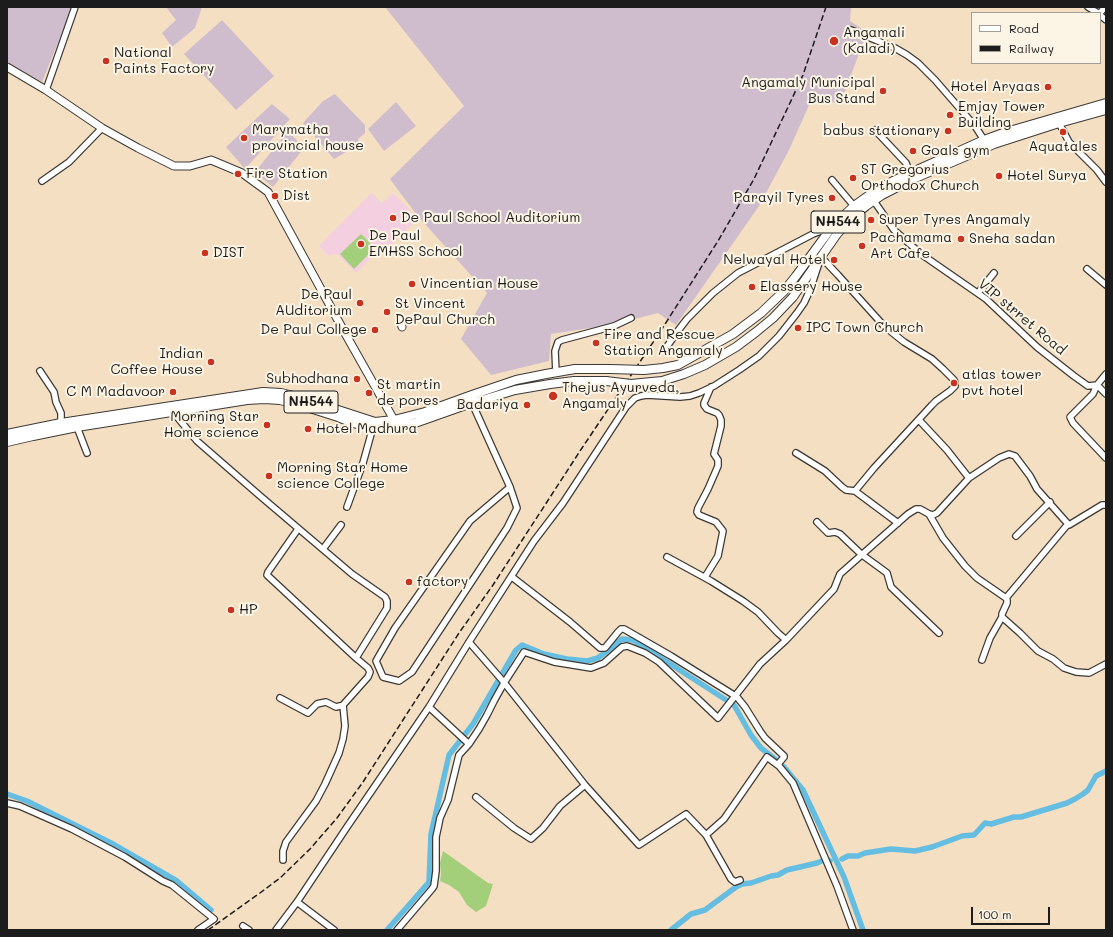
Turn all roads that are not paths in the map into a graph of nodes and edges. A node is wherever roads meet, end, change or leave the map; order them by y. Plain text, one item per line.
1 (75, 7) edge
2 (851, 30) dead end
3 (7, 67) edge
4 (46, 90) junction
5 (1106, 103) edge
6 (1106, 110) edge
7 (1059, 123) junction
8 (102, 128) junction
9 (875, 130) dead end
10 (984, 140) junction
11 (911, 176) junction
12 (832, 180) dead end
13 (42, 181) dead end
14 (1106, 182) edge
15 (874, 202) junction
16 (854, 206) junction
17 (832, 227) junction
18 (821, 257) junction
19 (1087, 269) dead end
20 (994, 274) dead end
21 (1106, 285) edge
22 (978, 293) junction
23 (631, 318) dead end
24 (400, 319) dead end
25 (402, 327) dead end
26 (666, 348) dead end
27 (575, 369) junction
28 (40, 371) dead end
29 (556, 373) junction
30 (1106, 374) edge
31 (574, 381) junction
32 (1097, 385) junction
33 (711, 387) junction
34 (1106, 394) edge
35 (472, 403) junction
36 (173, 412) junction
37 (919, 420) junction
38 (61, 423) junction
39 (394, 424) junction
40 (77, 427) junction
41 (373, 427) junction
42 (7, 434) edge
43 (7, 442) edge
44 (87, 453) dead end
45 (796, 453) dead end
46 (1106, 458) edge
47 (969, 478) junction
48 (510, 486) junction
49 (855, 491) junction
50 (1050, 502) junction
51 (1106, 505) edge
52 (347, 507) dead end
53 (929, 514) junction
54 (817, 522) dead end
55 (898, 523) junction
56 (1068, 524) junction
57 (341, 526) dead end
58 (298, 529) junction
59 (1016, 536) dead end
60 (323, 549) junction
61 (861, 554) junction
62 (667, 557) dead end
63 (512, 577) junction
64 (705, 577) junction
65 (1006, 598) junction
66 (1002, 617) junction
67 (939, 633) dead end
68 (786, 640) junction
69 (469, 642) junction
70 (356, 658) junction
71 (982, 660) dead end
72 (1106, 664) edge
73 (503, 681) junction
74 (735, 696) junction
75 (280, 698) dead end
76 (343, 704) junction
77 (429, 707) junction
78 (469, 744) junction
79 (780, 763) junction
80 (585, 785) junction
81 (476, 797) dead end
82 (7, 803) edge
83 (706, 835) junction
84 (283, 860) dead end
85 (740, 880) dead end
86 (297, 902) junction
87 (243, 926) dead end
88 (198, 930) edge
89 (249, 930) edge
90 (276, 930) edge
91 (334, 930) edge
92 (397, 930) edge
93 (853, 930) edge

1 - 4 street
2 - 10 street
3 - 4 main road
4 - 8 main road
5 - 10 highway, NH544
6 - 7 highway, NH544
7 - 11 highway, NH544
7 - 14 street
8 - 13 street
8 - 39 main road
9 - 11 street
10 - 11 highway, NH544
11 - 15 highway, NH544
11 - 16 highway, NH544
12 - 16 street
15 - 18 highway, NH544
15 - 22 street, VIP strret Road
16 - 17 highway, NH544
17 - 26 street
17 - 27 highway, NH544, bridge
18 - 31 highway, NH544, bridge
18 - 33 street
18 - 37 street
19 - 21 street
20 - 22 street
22 - 32 street, VIP strret Road
23 - 29 street
24 - 25 main road
27 - 29 highway, NH544
27 - 31 highway
28 - 38 street
29 - 39 highway, NH544
30 - 32 street
31 - 35 highway, NH544
32 - 34 street
32 - 46 street
33 - 63 street
33 - 64 street
35 - 39 highway, NH544
35 - 48 street
36 - 40 highway, NH544
36 - 41 highway, NH544
36 - 58 street
37 - 47 street
37 - 49 street
38 - 39 highway, NH544
38 - 42 highway, NH544
39 - 41 highway, NH544
40 - 43 highway, NH544
40 - 44 street
41 - 52 street
45 - 49 street
47 - 50 street
47 - 53 street
48 - 48 street
49 - 55 street
50 - 56 street
50 - 59 street
51 - 56 street
53 - 55 street
53 - 65 street
54 - 61 street
55 - 61 street
56 - 65 street
57 - 60 street
58 - 60 street
58 - 70 street
60 - 70 street
61 - 67 street
61 - 68 street
62 - 64 street
63 - 69 street
63 - 74 street
64 - 68 street
65 - 66 street
66 - 71 street
66 - 72 street
68 - 74 street
69 - 73 street
69 - 77 street
70 - 76 street
73 - 74 street
73 - 78 street
73 - 80 street
74 - 79 street
75 - 76 street
76 - 84 street
77 - 78 street
77 - 86 street
78 - 92 street
79 - 83 street
79 - 93 street
80 - 81 street
80 - 83 street
82 - 88 street
83 - 85 street
86 - 90 street
86 - 91 street
87 - 89 street

